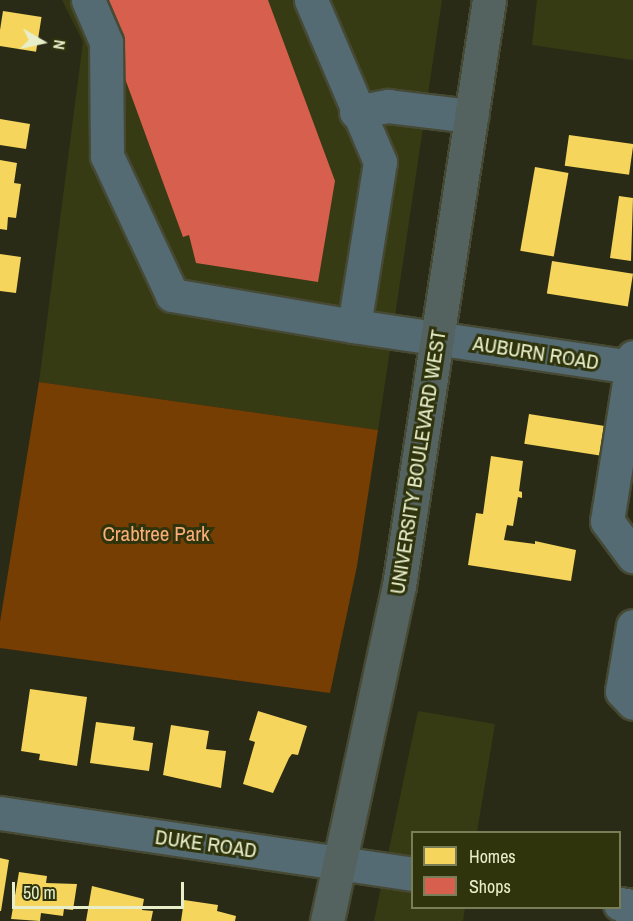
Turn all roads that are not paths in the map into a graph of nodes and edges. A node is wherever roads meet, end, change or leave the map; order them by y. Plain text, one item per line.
1 (88, 0) edge
2 (312, 0) edge
3 (489, 0) edge
4 (356, 112) junction
5 (471, 116) junction
6 (354, 326) junction
7 (439, 338) junction
8 (632, 364) edge
9 (633, 556) edge
10 (633, 626) edge
11 (633, 703) edge
12 (0, 813) edge
13 (340, 864) junction
14 (411, 874) edge
15 (327, 921) edge

1 - 6 street, AUBURN ROAD
2 - 4 street
3 - 5 main road, UNIVERSITY BOULEVARD WEST
4 - 5 street
4 - 6 street
5 - 7 main road, UNIVERSITY BOULEVARD WEST
6 - 7 street, AUBURN ROAD
7 - 8 street, AUBURN ROAD
7 - 13 main road, UNIVERSITY BOULEVARD WEST
8 - 9 street
10 - 11 street
12 - 13 street, DUKE ROAD
13 - 14 street, DUKE ROAD
13 - 15 main road, UNIVERSITY BOULEVARD WEST

